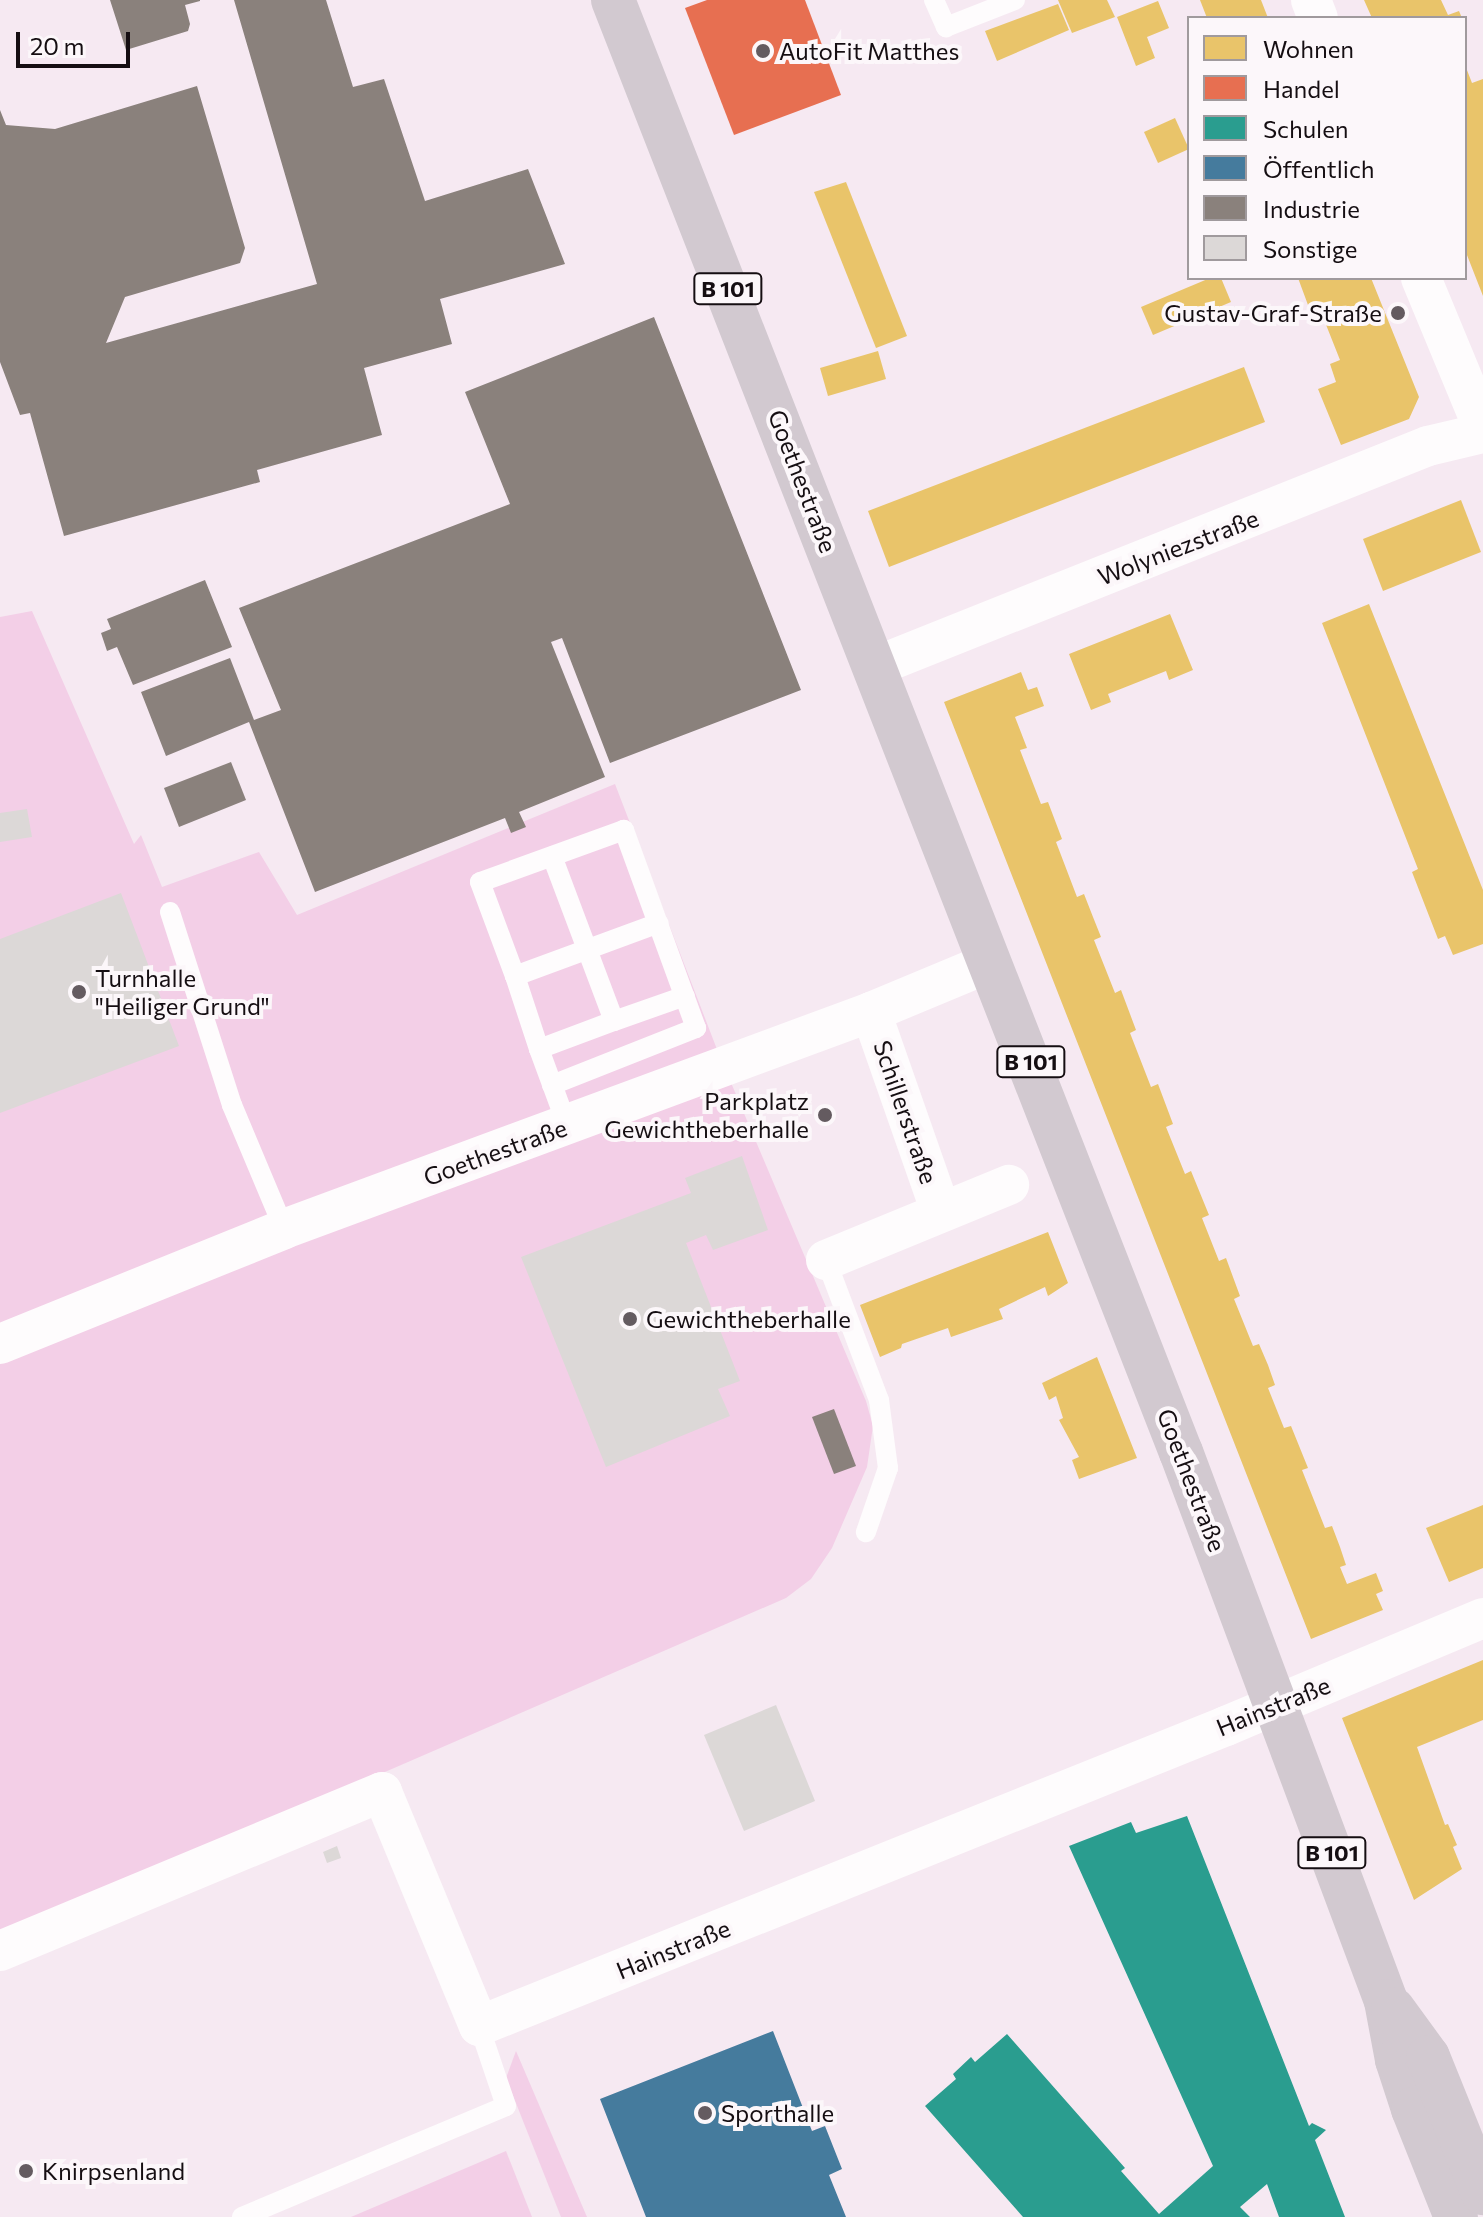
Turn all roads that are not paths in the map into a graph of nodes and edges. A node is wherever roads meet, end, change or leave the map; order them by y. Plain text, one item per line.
1 (613, 0) edge
2 (934, 0) edge
3 (1015, 0) edge
4 (1422, 280) edge
5 (1483, 430) edge
6 (874, 667) junction
7 (552, 856) junction
8 (170, 912) dead end
9 (659, 923) junction
10 (586, 950) junction
11 (991, 962) junction
12 (515, 976) junction
13 (685, 996) junction
14 (871, 1012) junction
15 (614, 1021) junction
16 (539, 1049) junction
17 (552, 1085) junction
18 (567, 1125) junction
19 (1009, 1185) dead end
20 (941, 1212) junction
21 (284, 1229) junction
22 (826, 1260) joint
23 (0, 1344) edge
24 (866, 1532) dead end
25 (1483, 1618) edge
26 (1277, 1705) junction
27 (0, 1951) edge
28 (1386, 2001) junction
29 (479, 2026) junction
30 (1483, 2193) edge
31 (242, 2217) edge
32 (1456, 2217) edge

1 - 6 main road, Goethestraße / B 101
2 - 3 lane
4 - 5 street
5 - 6 street, Wolyniezstraße
6 - 11 main road, Goethestraße / B 101
7 - 9 lane
7 - 10 lane
7 - 12 lane
8 - 21 lane
9 - 10 lane
9 - 13 lane
10 - 12 lane
10 - 15 lane
11 - 14 street, Goethestraße
11 - 26 main road, Goethestraße / B 101
12 - 16 lane
13 - 15 lane
13 - 17 lane
14 - 18 street, Goethestraße
14 - 20 street, Schillerstraße
15 - 16 lane
16 - 17 lane
17 - 18 lane
18 - 21 street, Goethestraße
19 - 20 street, Schillerstraße
20 - 22 street, Schillerstraße
21 - 23 street, Goethestraße
22 - 24 lane
25 - 26 street, Hainstraße
26 - 28 main road, Goethestraße / B 101
26 - 29 street, Hainstraße
27 - 29 street
28 - 30 main road, Goethestraße / B 101
28 - 32 main road, Goethestraße / B 101
29 - 31 lane

